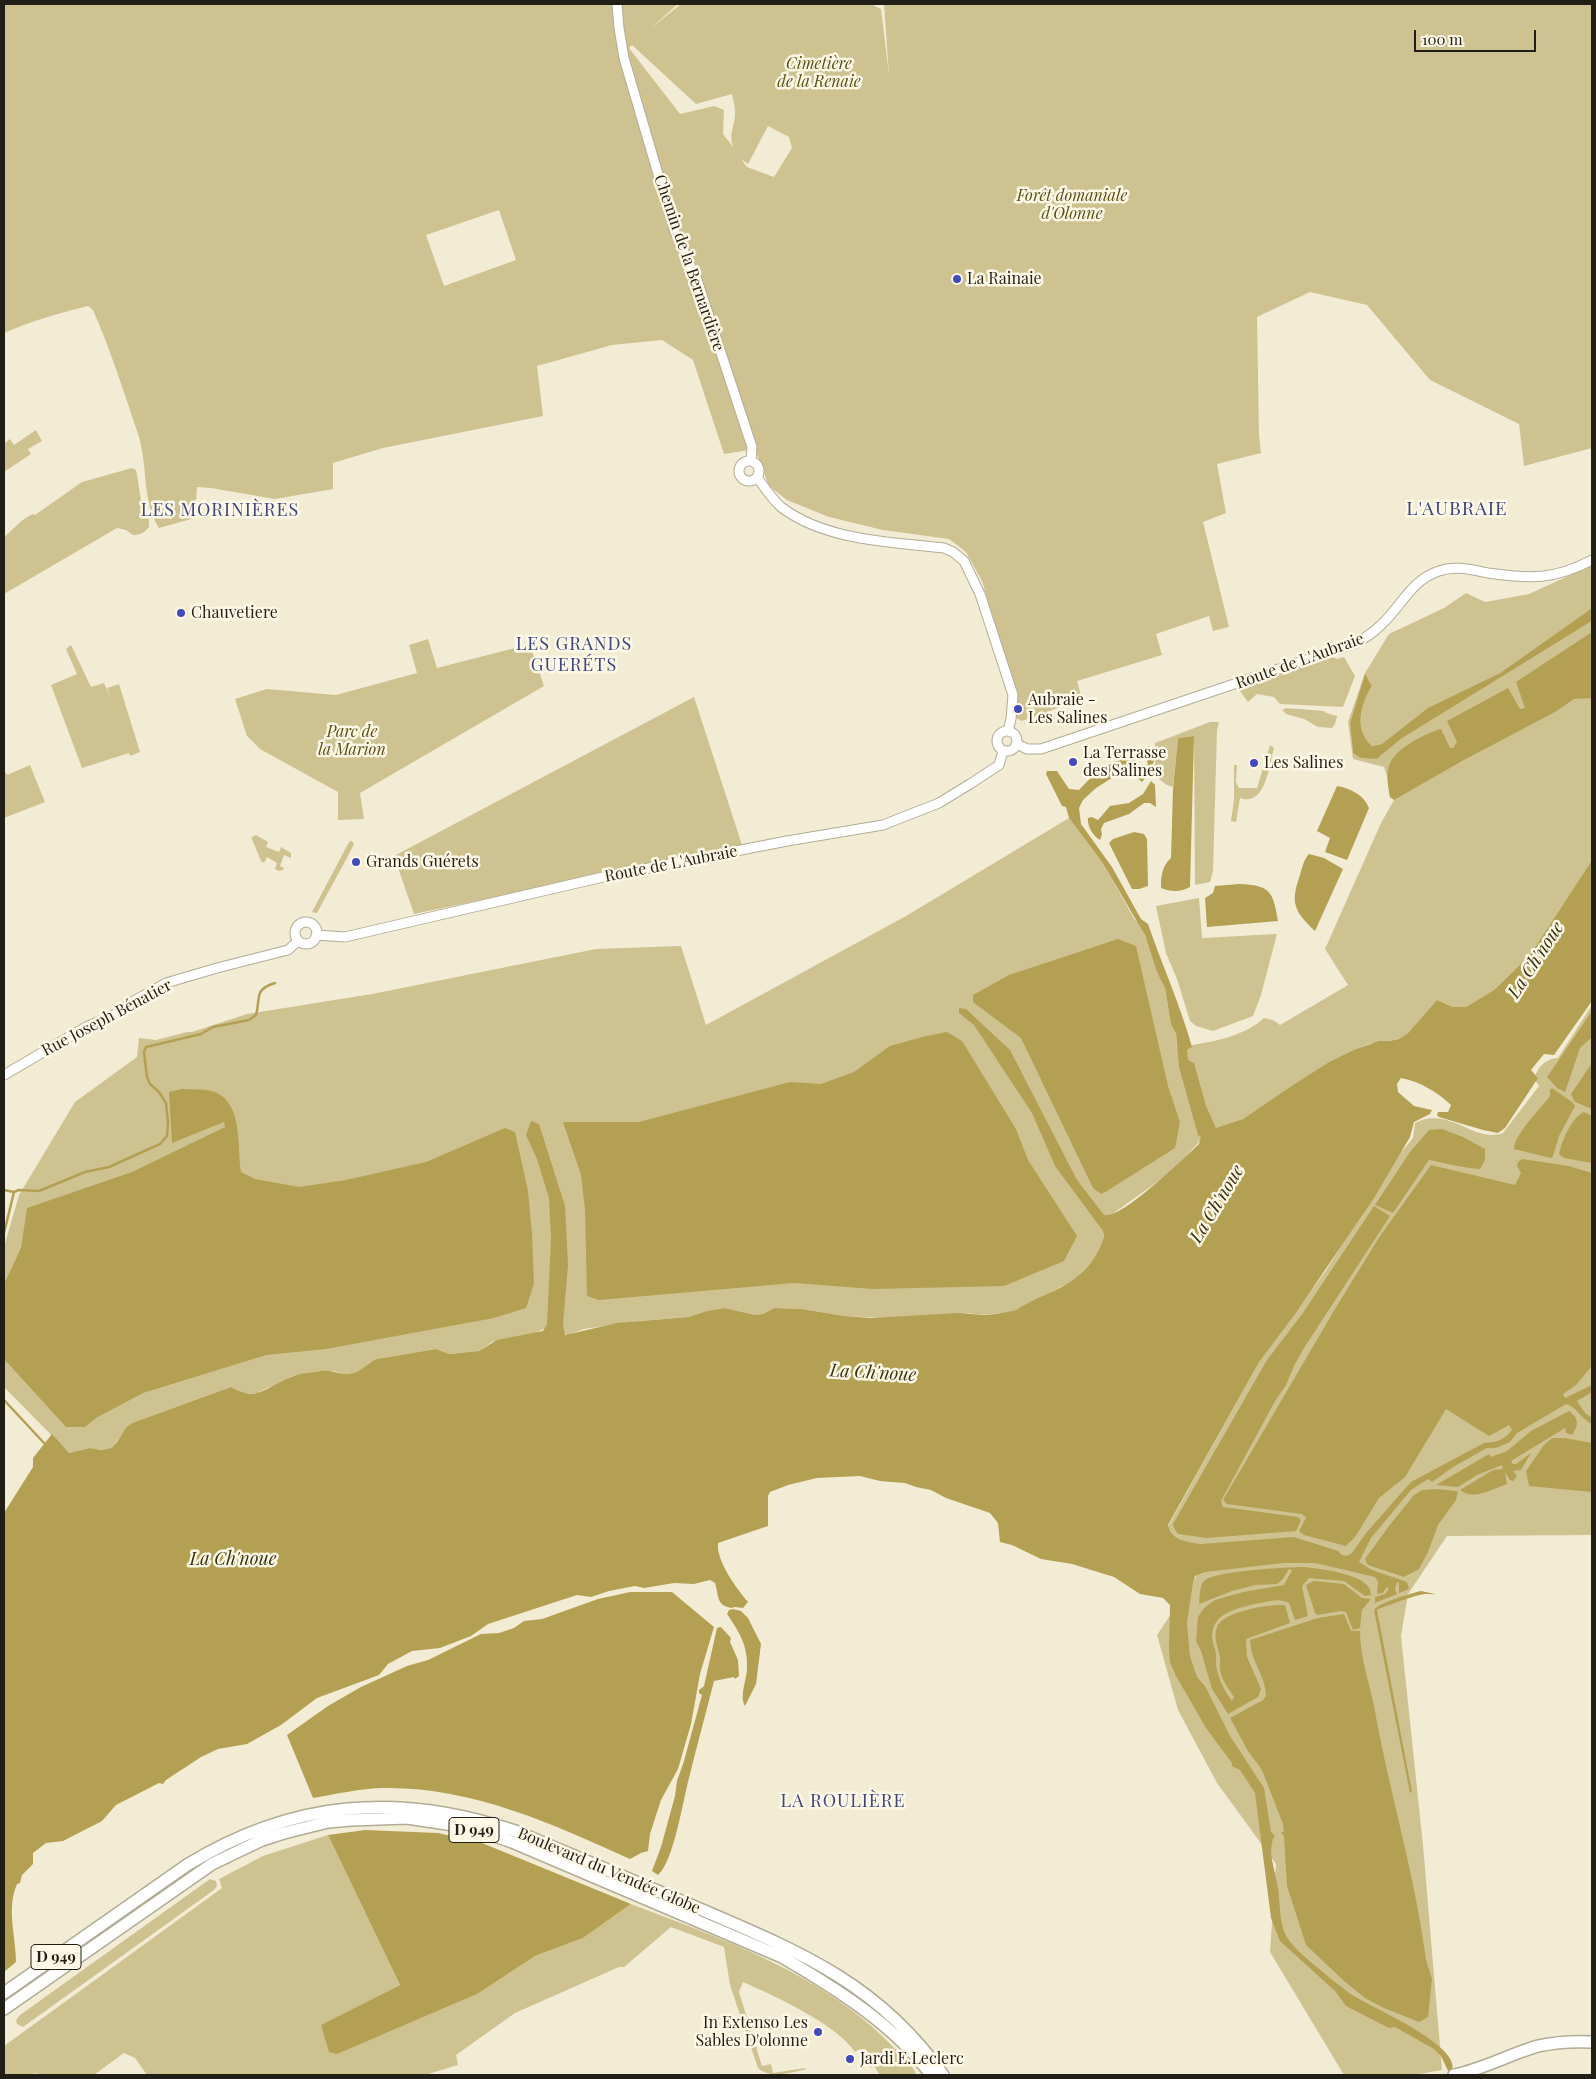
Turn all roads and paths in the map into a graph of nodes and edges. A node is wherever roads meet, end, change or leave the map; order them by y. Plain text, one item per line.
1 (618, 4) edge
2 (751, 462) junction
3 (757, 477) junction
4 (1592, 560) edge
5 (1008, 731) junction
6 (1017, 744) junction
7 (1003, 751) junction
8 (316, 936) junction
9 (298, 941) junction
10 (4, 1075) edge
11 (4, 1994) edge
12 (4, 2009) edge
13 (1592, 2042) edge
14 (931, 2075) edge
15 (943, 2075) edge
16 (1458, 2075) edge

1 - 2 street, Chemin de la Bernardière
2 - 3 street
2 - 3 street
3 - 5 street
4 - 6 street, Route de L'Aubraie
5 - 6 street
5 - 7 street
6 - 7 street
7 - 8 street, Route de L'Aubraie
8 - 9 street
8 - 9 street
9 - 10 street, Rue Joseph Bénatier
11 - 15 main road, Boulevard du Vendée Globe / D 949
12 - 14 main road, Boulevard du Vendée Globe / D 949
13 - 16 main road

